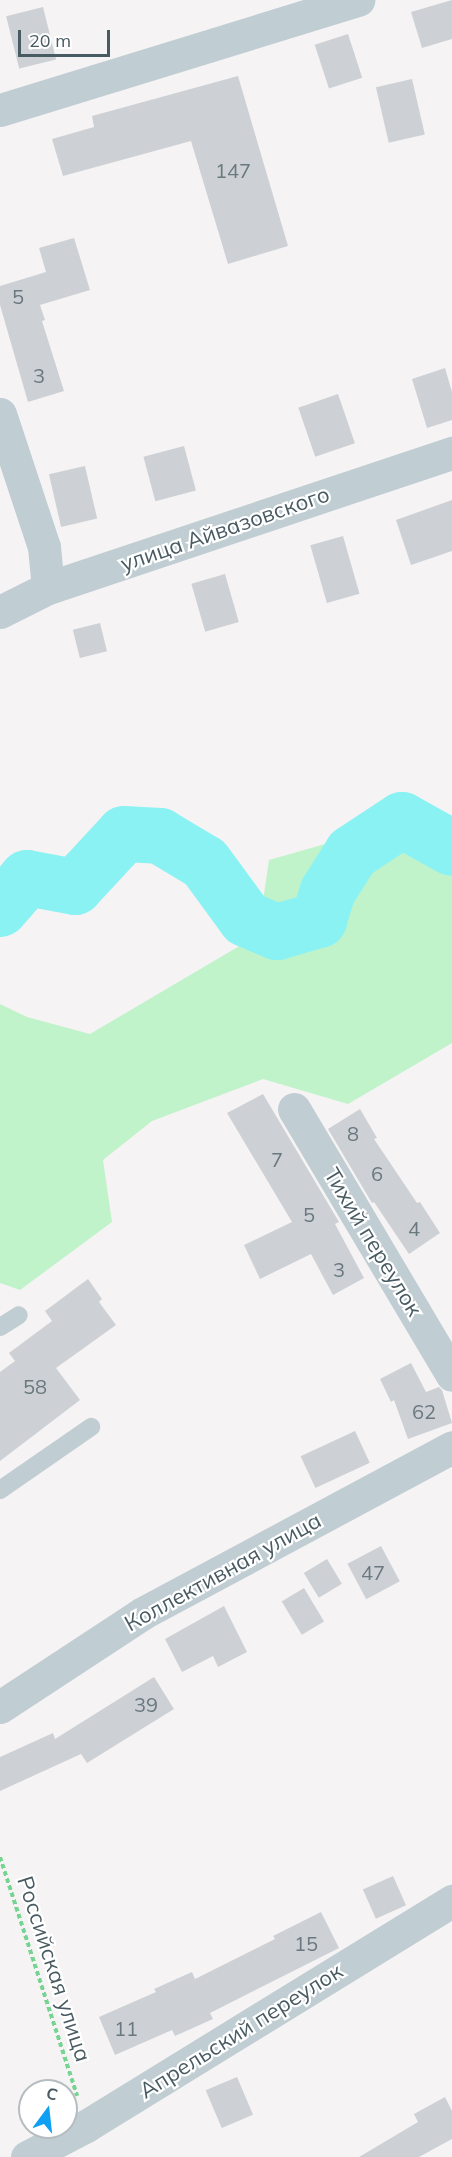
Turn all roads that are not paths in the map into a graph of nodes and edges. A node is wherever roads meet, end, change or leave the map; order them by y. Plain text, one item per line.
1 (358, 0) edge
2 (0, 110) edge
3 (0, 414) edge
4 (452, 453) edge
5 (48, 588) junction
6 (0, 612) edge
7 (294, 1108) dead end
8 (19, 1315) dead end
9 (0, 1327) edge
10 (452, 1375) edge
11 (91, 1427) dead end
12 (452, 1447) edge
13 (0, 1490) edge
14 (0, 1707) edge
15 (452, 1901) edge
16 (27, 2157) edge

1 - 2 street
3 - 5 street
4 - 5 street, улица Айвазовского
5 - 6 street, улица Айвазовского
7 - 10 street, Тихий переулок
8 - 9 lane
11 - 13 lane
12 - 14 street, Коллективная улица
15 - 16 street, Апрельский переулок

